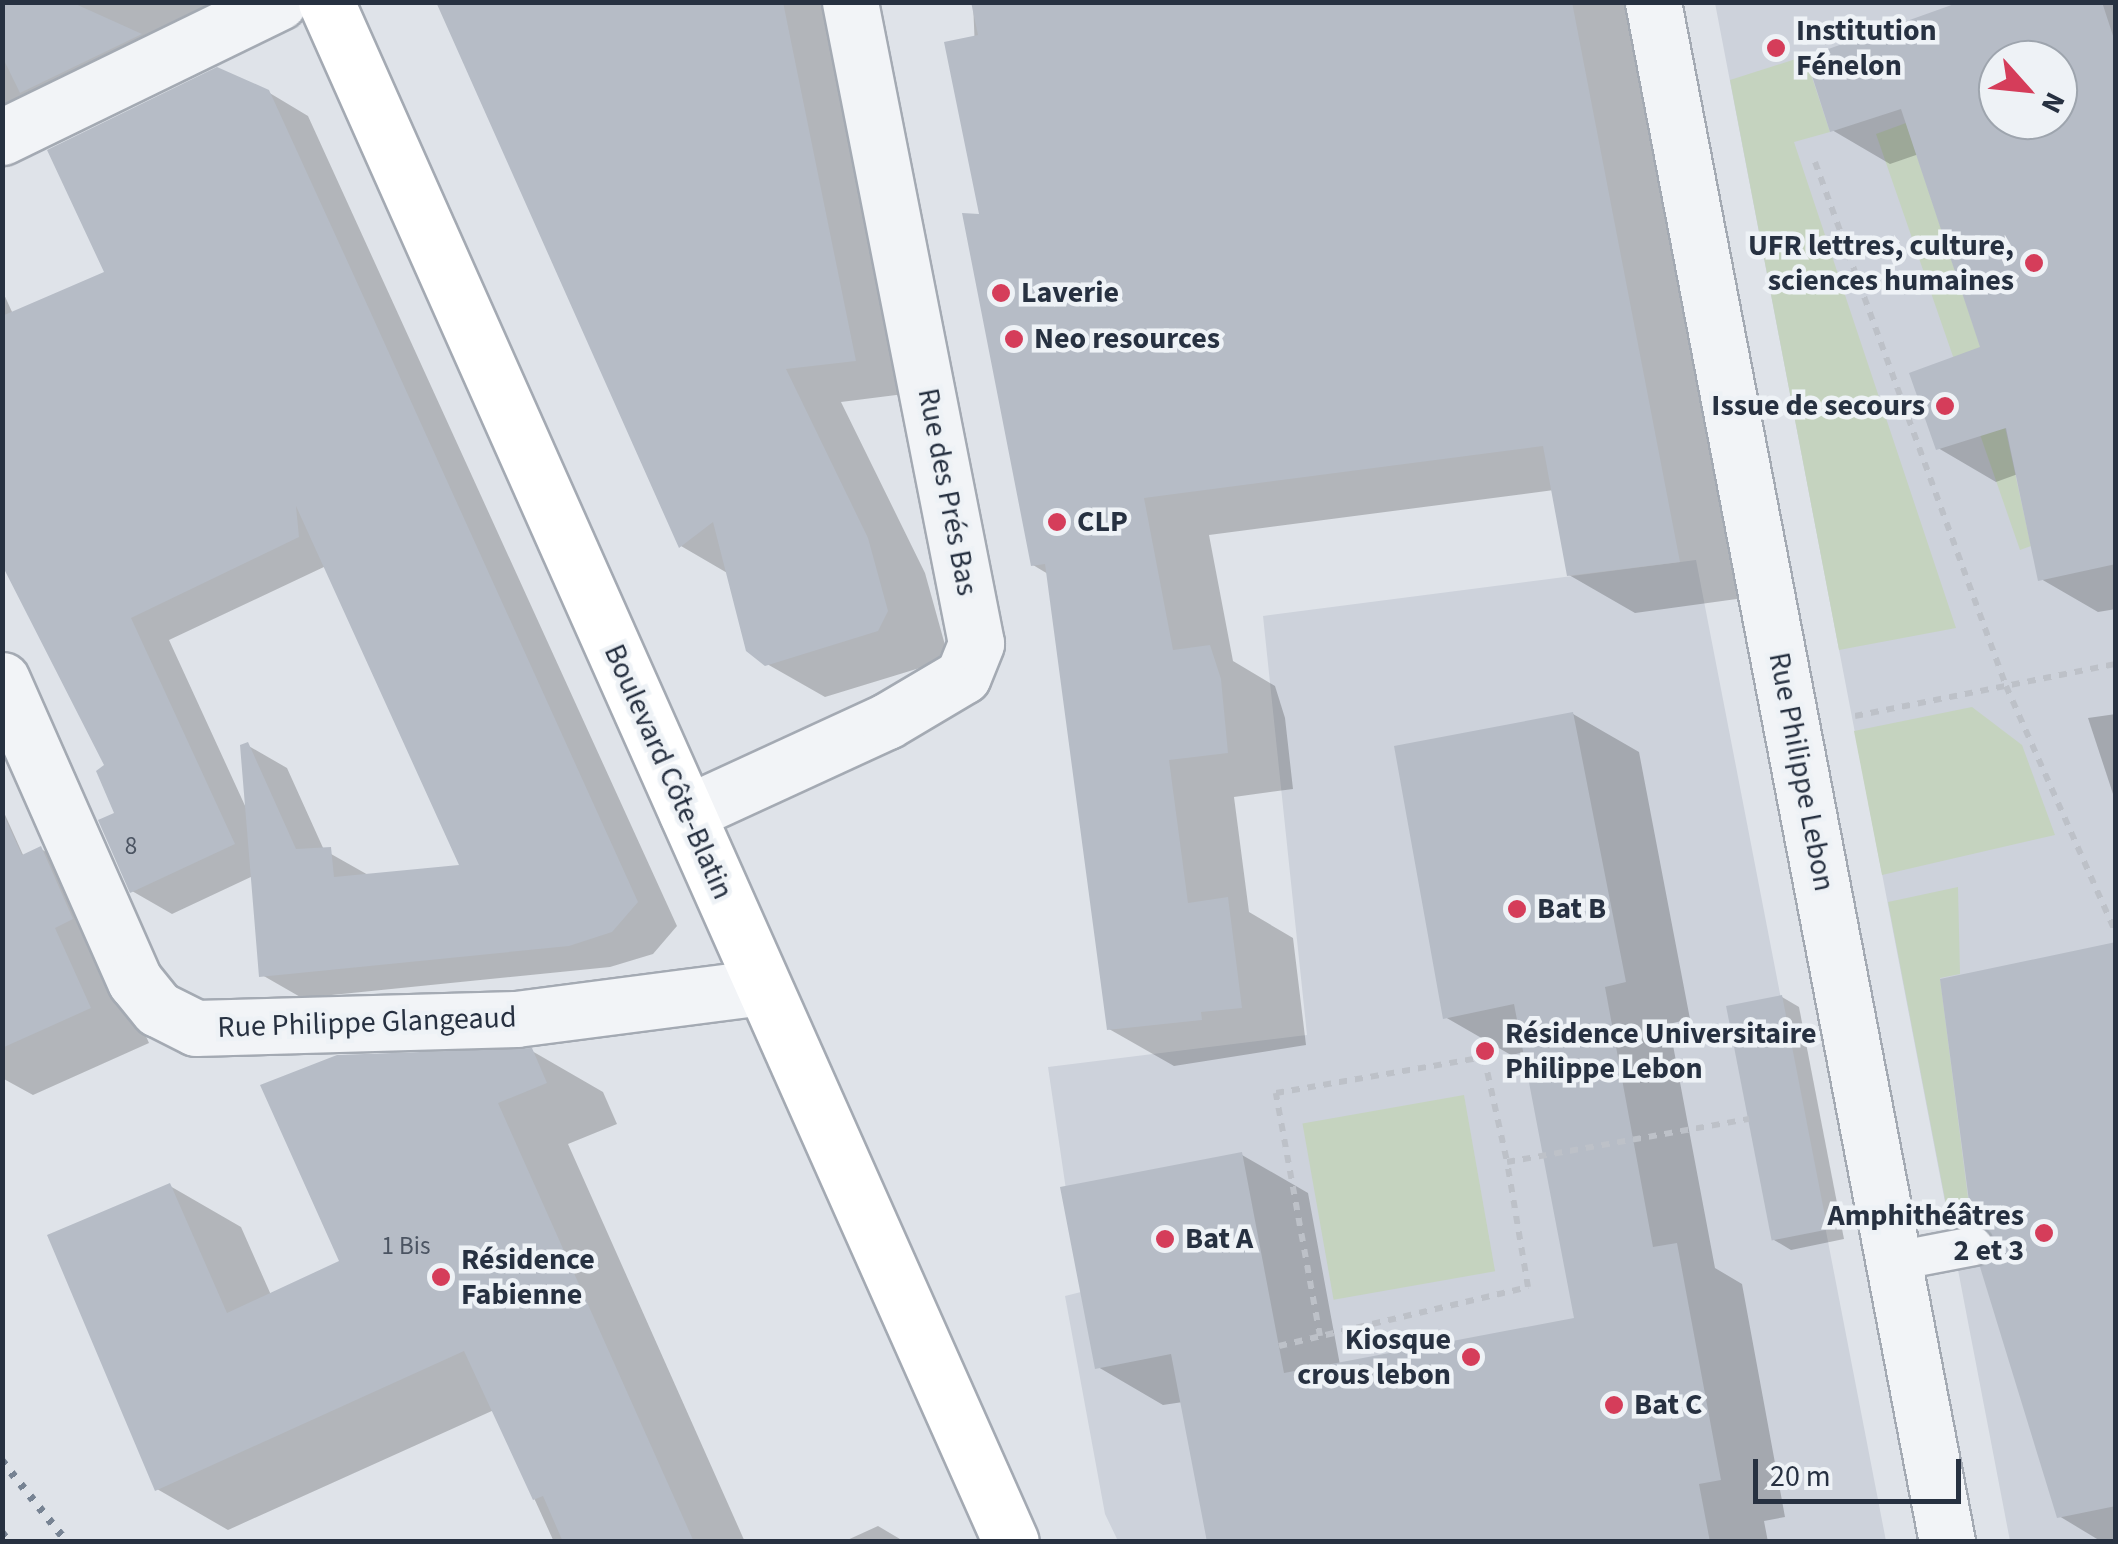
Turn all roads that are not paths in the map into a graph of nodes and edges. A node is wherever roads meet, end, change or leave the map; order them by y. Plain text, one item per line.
1 (279, 2) edge
2 (326, 2) edge
3 (850, 2) edge
4 (1653, 2) edge
5 (2, 136) edge
6 (2, 680) edge
7 (686, 813) junction
8 (763, 987) junction
9 (1974, 1246) dead end
10 (1896, 1261) junction
11 (1010, 1542) edge
12 (1947, 1542) edge

1 - 5 street
2 - 7 main road, Boulevard Côte-Blatin
3 - 7 street, Rue des Prés Bas
4 - 10 street, Rue Philippe Lebon
6 - 8 street, Rue Philippe Glangeaud
7 - 8 main road, Boulevard Côte-Blatin
8 - 11 main road, Boulevard Côte-Blatin
9 - 10 lane
10 - 12 street, Rue Philippe Lebon

